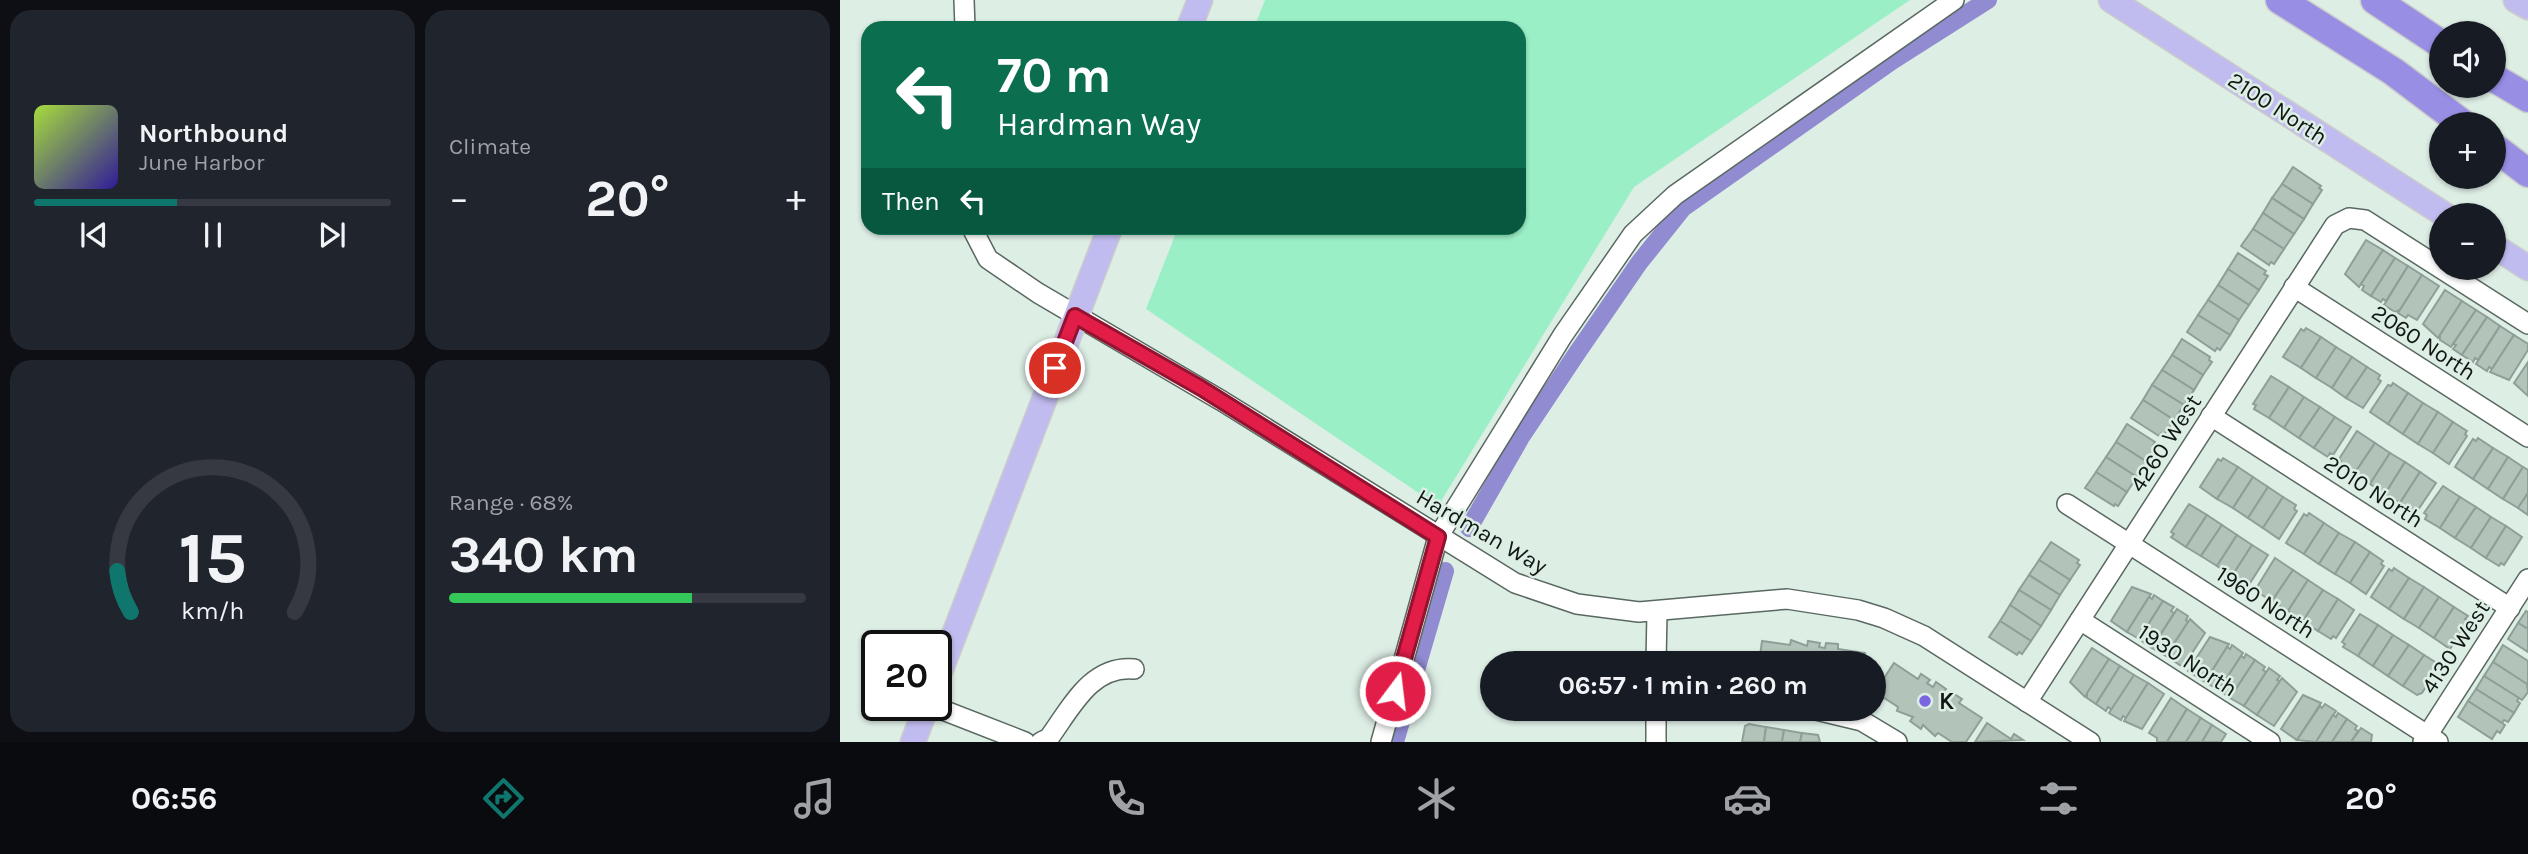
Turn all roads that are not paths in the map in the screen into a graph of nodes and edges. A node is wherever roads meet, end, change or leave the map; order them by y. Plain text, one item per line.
1 (964, 0) edge
2 (1954, 0) edge
3 (2111, 0) edge
4 (2280, 0) edge
5 (2375, 0) edge
6 (2516, 0) edge
7 (2528, 7) edge
8 (965, 21) edge
9 (2429, 36) edge
10 (2506, 85) edge
11 (2528, 98) edge
12 (2447, 112) edge
13 (2506, 156) edge
14 (2528, 173) edge
15 (2429, 205) edge
16 (976, 235) edge
17 (1107, 235) edge
18 (2506, 254) edge
19 (2528, 268) edge
20 (2294, 287) junction
21 (1075, 316) junction
22 (2528, 324) edge
23 (2211, 416) junction
24 (2528, 437) edge
25 (2067, 504) dead end
26 (1438, 537) junction
27 (2129, 544) junction
28 (2528, 579) edge
29 (2510, 608) junction
30 (1657, 611) junction
31 (2080, 620) junction
32 (952, 640) edge
33 (1656, 651) edge
34 (1134, 669) dead end
35 (2027, 702) junction
36 (952, 714) edge
37 (923, 721) edge
38 (1656, 721) edge
39 (1862, 721) edge
40 (2430, 740) edge
41 (914, 742) edge
42 (1025, 742) edge
43 (1041, 742) edge
44 (1381, 742) edge
45 (1656, 742) edge
46 (1897, 742) edge
47 (2090, 742) edge
48 (2270, 742) edge

1 - 8 street
2 - 26 street
3 - 15 main road, 2100 North
4 - 12 highway
5 - 9 highway
6 - 7 main road
10 - 11 highway
13 - 14 highway
16 - 21 street, Hardman Way
17 - 21 main road
18 - 19 main road
20 - 22 street, 4260 West
20 - 23 street, 4260 West
20 - 24 street, 2060 North
21 - 26 street, Hardman Way
21 - 32 main road
23 - 27 street, 4260 West
23 - 29 street, 2010 North
25 - 27 street, 1960 North
26 - 30 street, Hardman Way
26 - 44 street
27 - 31 street, 4260 West
27 - 40 street, 1960 North
28 - 29 street, 4130 West
29 - 40 street, 4130 West
30 - 33 street
30 - 35 street, Hardman Way
31 - 35 street, 4260 West
31 - 48 street, 1930 North
34 - 43 street
35 - 47 street, Hardman Way
36 - 42 street
37 - 41 main road
38 - 45 street
39 - 46 street

